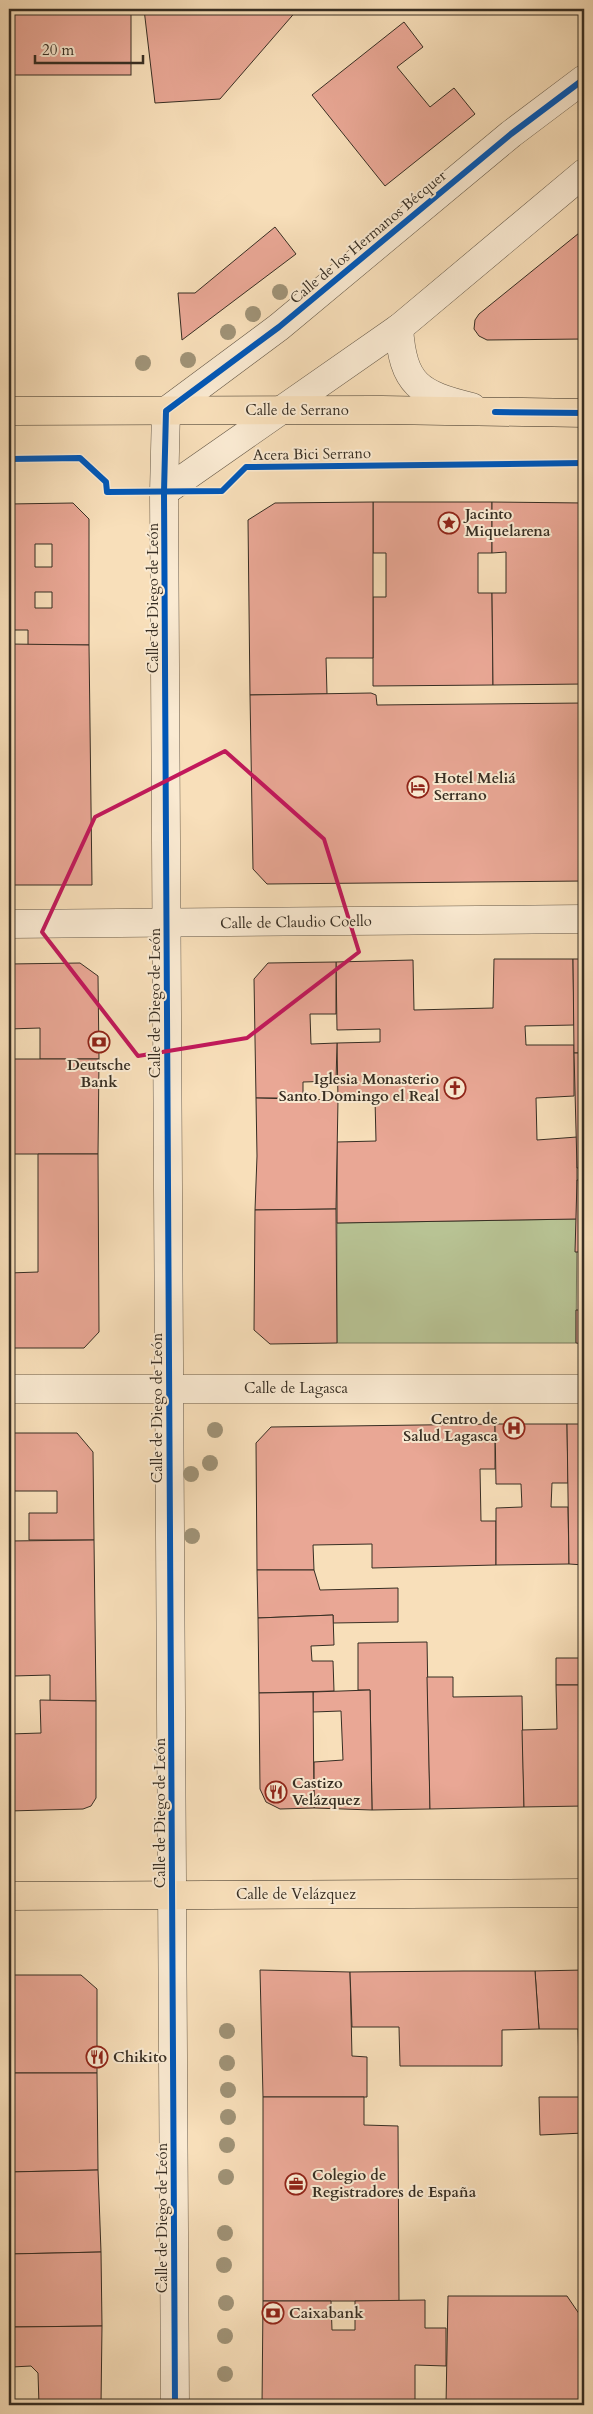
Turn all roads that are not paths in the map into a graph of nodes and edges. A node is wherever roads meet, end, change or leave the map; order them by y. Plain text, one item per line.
1 (584, 79) edge
2 (584, 173) edge
3 (400, 328) junction
4 (282, 410) junction
5 (9, 411) edge
6 (166, 411) junction
7 (496, 412) junction
8 (584, 413) edge
9 (164, 492) junction
10 (584, 919) edge
11 (167, 923) junction
12 (9, 924) edge
13 (170, 1388) junction
14 (9, 1389) edge
15 (584, 1389) edge
16 (584, 1893) edge
17 (173, 1895) junction
18 (9, 1896) edge
19 (175, 2405) edge

1 - 6 street, Calle de los Hermanos Bécquer
2 - 3 street
3 - 4 street
3 - 7 street
4 - 6 main road, Calle de Serrano
4 - 7 main road, Calle de Serrano
4 - 9 street
5 - 6 main road, Calle de Serrano
6 - 9 street, Calle de Diego de León
7 - 8 main road, Calle de Serrano
9 - 11 street, Calle de Diego de León
10 - 11 street, Calle de Claudio Coello
11 - 12 street, Calle de Claudio Coello
11 - 13 street, Calle de Diego de León
13 - 14 street, Calle de Lagasca
13 - 15 street, Calle de Lagasca
13 - 17 street, Calle de Diego de León
16 - 17 main road, Calle de Velázquez
17 - 18 main road, Calle de Velázquez
17 - 19 street, Calle de Diego de León

